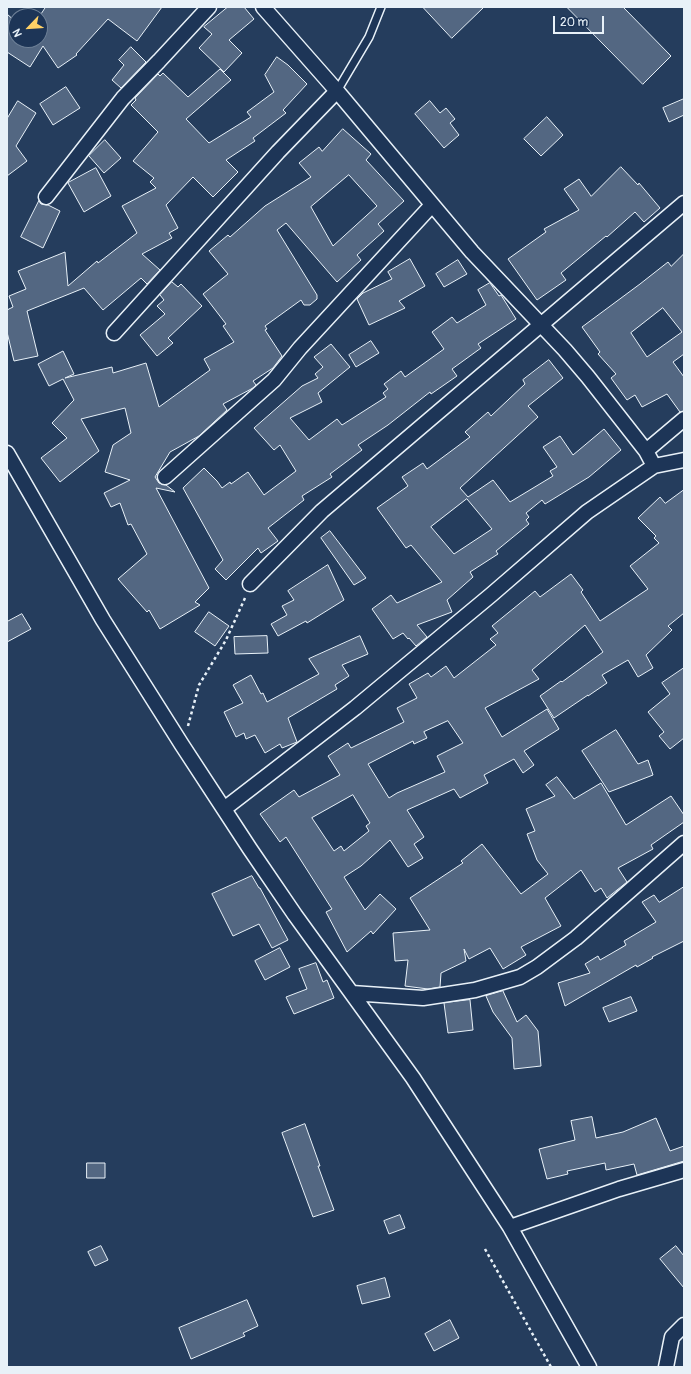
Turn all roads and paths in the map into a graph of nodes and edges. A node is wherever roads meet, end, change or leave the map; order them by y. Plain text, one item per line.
1 (209, 7) edge
2 (263, 7) edge
3 (381, 7) edge
4 (337, 91) junction
5 (46, 197) dead end
6 (684, 203) edge
7 (432, 205) junction
8 (541, 324) junction
9 (114, 333) dead end
10 (684, 419) edge
11 (646, 450) junction
12 (7, 453) edge
13 (684, 460) edge
14 (654, 466) junction
15 (165, 477) dead end
16 (250, 584) joint
17 (182, 745) junction
18 (224, 809) junction
19 (684, 843) edge
20 (352, 993) junction
21 (684, 1170) edge
22 (510, 1227) junction
23 (485, 1249) dead end
24 (684, 1325) edge
25 (551, 1367) edge
26 (589, 1367) edge
27 (666, 1367) edge

1 - 5 street
2 - 4 street
3 - 4 lane
4 - 7 street
4 - 9 street
6 - 8 street
7 - 8 street
7 - 15 street
8 - 11 street
8 - 16 street
10 - 11 street
11 - 14 street
12 - 17 street
13 - 14 street
14 - 18 street
16 - 17 path
17 - 18 street
18 - 20 street
19 - 20 street
20 - 22 street
21 - 22 street
22 - 26 street
23 - 25 path
24 - 27 street

